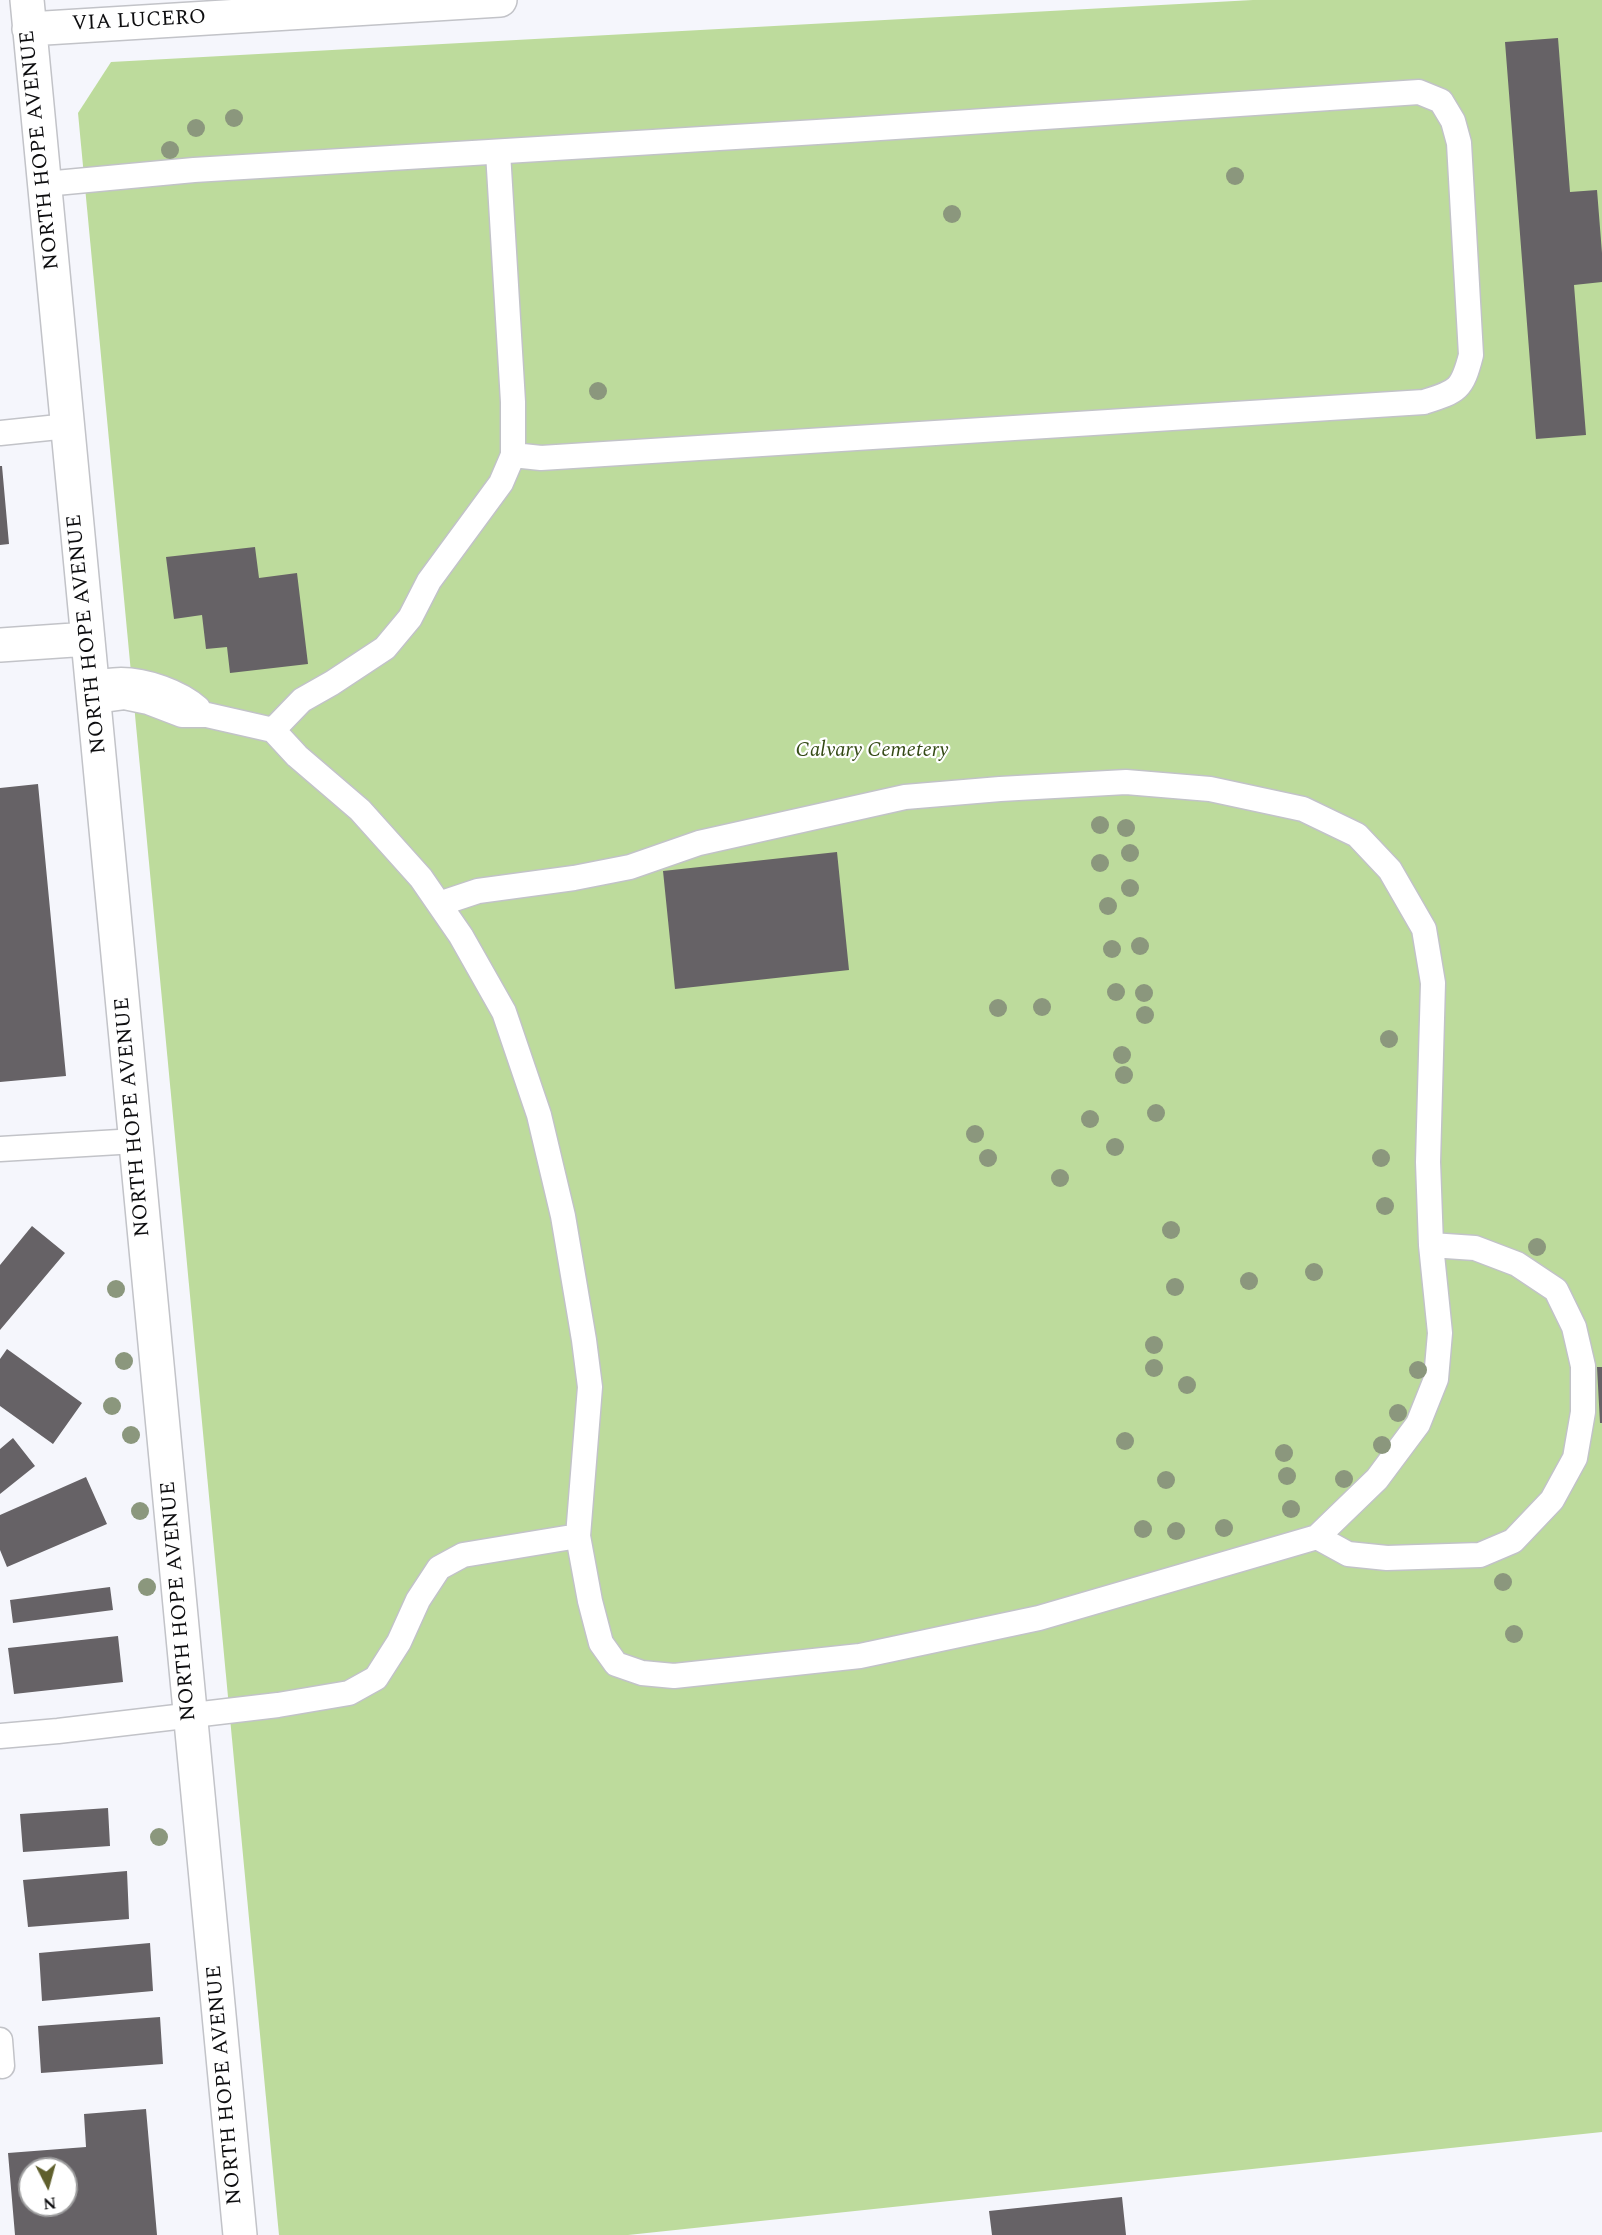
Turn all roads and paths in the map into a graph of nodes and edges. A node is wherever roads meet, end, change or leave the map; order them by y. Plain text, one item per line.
1 (500, 0) edge
2 (449, 2) edge
3 (265, 7) edge
4 (28, 14) edge
5 (498, 152) junction
6 (45, 184) junction
7 (68, 426) junction
8 (0, 433) edge
9 (513, 455) junction
10 (88, 639) junction
11 (0, 645) edge
12 (93, 692) junction
13 (273, 730) junction
14 (439, 904) junction
15 (136, 1141) junction
16 (0, 1149) edge
17 (1431, 1245) junction
18 (578, 1536) junction
19 (1317, 1537) junction
20 (191, 1715) junction
21 (0, 1736) edge
22 (0, 2040) edge
23 (2, 2066) dead end
24 (240, 2235) edge

1 - 2 street, VIA LUCERO
2 - 3 street, VIA LUCERO
3 - 4 street, VIA LUCERO
4 - 6 street, NORTH HOPE AVENUE
5 - 6 lane
5 - 9 lane
5 - 9 lane
6 - 7 street, NORTH HOPE AVENUE
7 - 8 lane
7 - 10 street, NORTH HOPE AVENUE
9 - 13 lane
10 - 11 street
10 - 12 street, NORTH HOPE AVENUE
12 - 13 lane
12 - 15 street, NORTH HOPE AVENUE
13 - 14 lane
14 - 17 lane
14 - 18 lane
15 - 16 lane
15 - 20 street, NORTH HOPE AVENUE
17 - 19 lane
17 - 19 lane
18 - 19 lane
18 - 20 lane
20 - 21 lane
20 - 24 street, NORTH HOPE AVENUE
22 - 23 lane

